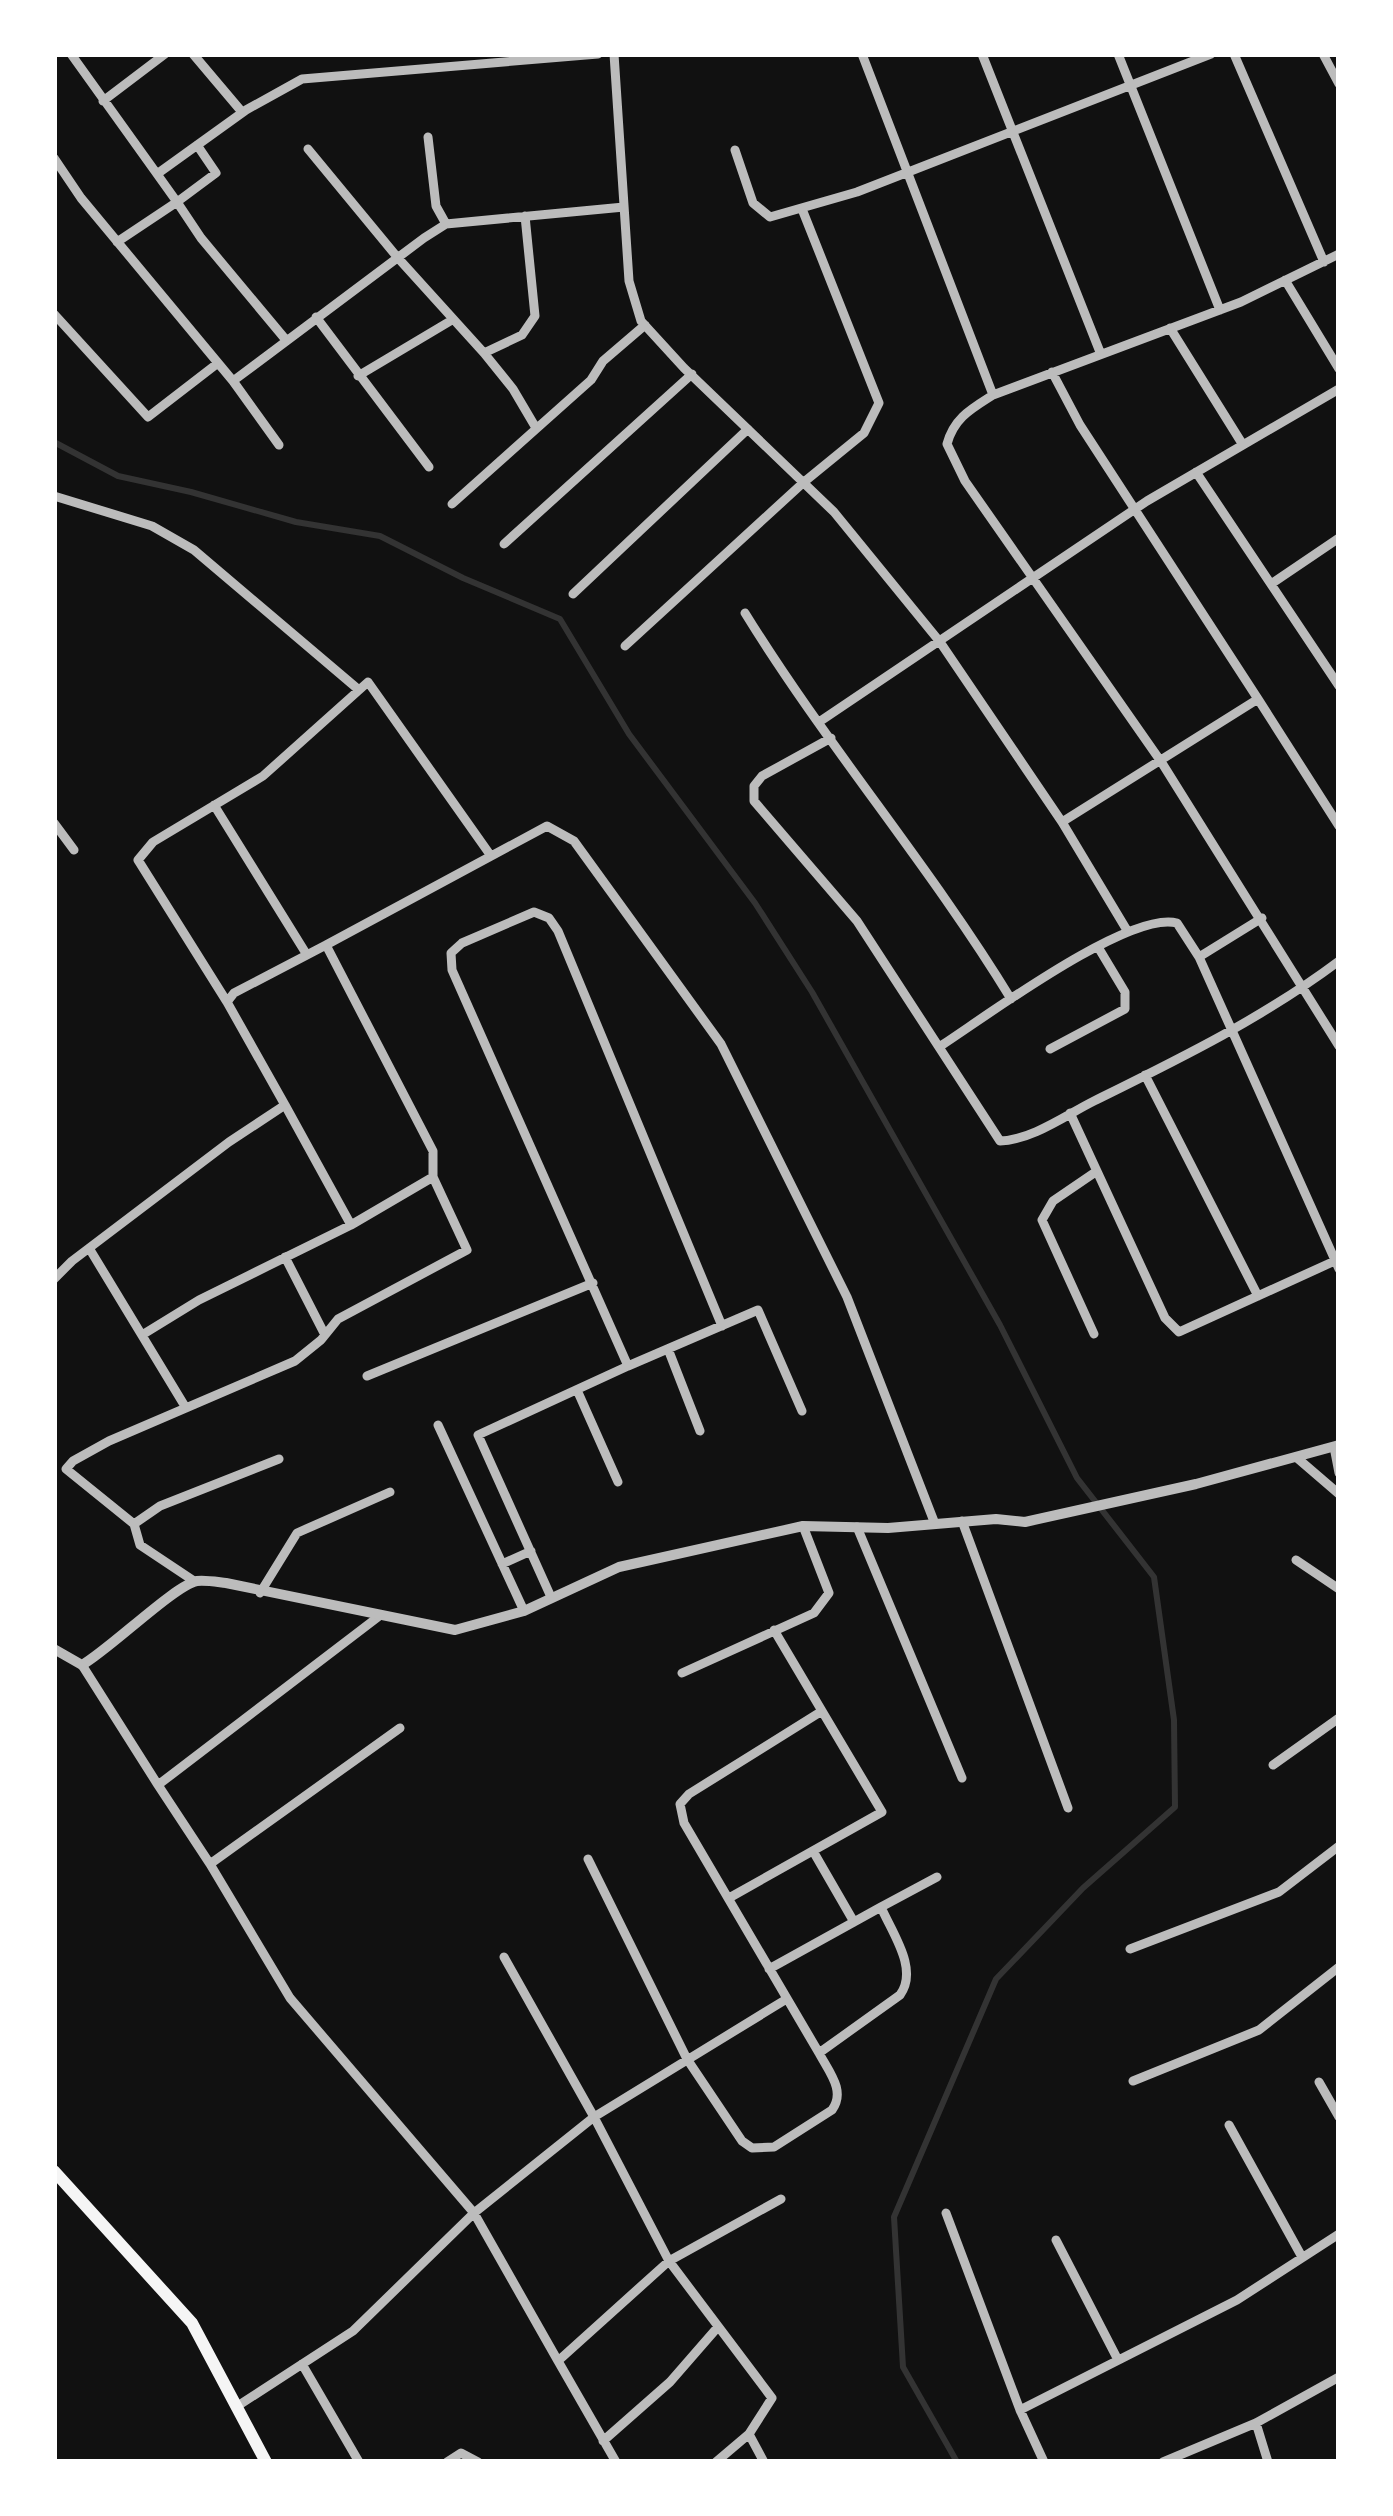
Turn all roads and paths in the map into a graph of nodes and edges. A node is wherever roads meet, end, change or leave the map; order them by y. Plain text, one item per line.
1 (71, 54) edge
2 (165, 54) edge
3 (193, 54) edge
4 (598, 54) edge
5 (614, 54) edge
6 (862, 54) edge
7 (982, 54) edge
8 (1118, 54) edge
9 (1211, 54) edge
10 (1234, 54) edge
11 (1323, 54) edge
12 (1339, 84) edge
13 (1128, 87) junction
14 (103, 101) junction
15 (242, 112) junction
16 (1013, 132) junction
17 (428, 137) dead end
18 (197, 145) junction
19 (308, 149) dead end
20 (735, 150) dead end
21 (54, 158) edge
22 (909, 172) junction
23 (157, 174) junction
24 (177, 202) junction
25 (624, 207) junction
26 (802, 209) junction
27 (525, 216) junction
28 (446, 224) junction
29 (117, 242) junction
30 (1339, 254) edge
31 (398, 258) junction
32 (1324, 262) junction
33 (1285, 280) junction
34 (1220, 310) junction
35 (54, 314) edge
36 (316, 317) junction
37 (452, 320) junction
38 (645, 325) junction
39 (1171, 328) junction
40 (286, 340) junction
41 (1100, 352) junction
42 (484, 353) junction
43 (218, 363) junction
44 (1339, 369) edge
45 (1052, 372) junction
46 (692, 374) junction
47 (358, 376) junction
48 (233, 381) junction
49 (1339, 389) edge
50 (993, 395) junction
51 (536, 428) junction
52 (748, 429) junction
53 (1243, 445) junction
54 (279, 446) dead end
55 (429, 467) dead end
56 (1196, 472) junction
57 (804, 482) junction
58 (54, 496) edge
59 (452, 504) dead end
60 (1137, 508) junction
61 (1339, 538) edge
62 (504, 544) dead end
63 (1034, 580) junction
64 (1271, 584) junction
65 (573, 594) dead end
66 (745, 613) dead end
67 (940, 642) junction
68 (625, 646) dead end
69 (1338, 688) edge
70 (359, 690) junction
71 (1258, 699) junction
72 (819, 722) junction
73 (831, 738) junction
74 (1162, 763) junction
75 (214, 805) junction
76 (1062, 822) junction
77 (54, 823) edge
78 (1339, 826) edge
79 (74, 850) dead end
80 (490, 856) junction
81 (1262, 918) junction
82 (1128, 932) junction
83 (326, 945) junction
84 (1098, 947) junction
85 (307, 955) junction
86 (1199, 957) junction
87 (1339, 961) edge
88 (1305, 986) junction
89 (1011, 999) junction
90 (227, 1002) junction
91 (1232, 1031) junction
92 (1339, 1046) edge
93 (939, 1047) junction
94 (1049, 1049) dead end
95 (1145, 1075) junction
96 (285, 1105) junction
97 (1070, 1113) junction
98 (1097, 1172) junction
99 (434, 1177) junction
100 (351, 1225) junction
101 (89, 1248) junction
102 (285, 1258) junction
103 (1338, 1263) edge
104 (54, 1280) edge
105 (592, 1283) junction
106 (1258, 1296) junction
107 (722, 1326) junction
108 (1094, 1334) dead end
109 (142, 1335) junction
110 (325, 1335) junction
111 (668, 1349) junction
112 (628, 1366) junction
113 (367, 1376) dead end
114 (577, 1390) junction
115 (186, 1408) junction
116 (802, 1411) dead end
117 (438, 1425) dead end
118 (700, 1431) dead end
119 (1336, 1446) edge
120 (1295, 1457) junction
121 (279, 1459) dead end
122 (66, 1469) junction
123 (1339, 1473) edge
124 (54, 1481) edge
125 (618, 1482) dead end
126 (390, 1492) dead end
127 (1339, 1494) edge
128 (962, 1522) junction
129 (134, 1524) junction
130 (935, 1524) junction
131 (803, 1526) junction
132 (857, 1527) junction
133 (531, 1551) junction
134 (1296, 1560) dead end
135 (502, 1564) junction
136 (194, 1581) junction
137 (1339, 1588) edge
138 (260, 1593) junction
139 (551, 1597) junction
140 (524, 1611) junction
141 (378, 1617) junction
142 (774, 1630) junction
143 (54, 1649) edge
144 (82, 1665) junction
145 (682, 1673) dead end
146 (822, 1711) junction
147 (1339, 1718) edge
148 (400, 1728) dead end
149 (1274, 1765) dead end
150 (962, 1778) dead end
151 (158, 1785) junction
152 (1068, 1808) dead end
153 (1339, 1846) edge
154 (813, 1851) junction
155 (588, 1858) dead end
156 (210, 1864) junction
157 (938, 1877) dead end
158 (729, 1898) junction
159 (881, 1907) junction
160 (854, 1922) junction
161 (1130, 1948) dead end
162 (504, 1958) dead end
163 (1339, 1967) edge
164 (769, 1969) junction
165 (785, 2000) junction
166 (819, 2054) junction
167 (687, 2059) junction
168 (1133, 2080) dead end
169 (1319, 2082) dead end
170 (1339, 2116) edge
171 (594, 2117) junction
172 (1229, 2125) dead end
173 (54, 2171) edge
174 (781, 2199) dead end
175 (474, 2213) junction
176 (946, 2213) dead end
177 (1339, 2234) edge
178 (1056, 2240) dead end
179 (1302, 2257) junction
180 (669, 2261) junction
181 (717, 2328) junction
182 (1118, 2358) junction
183 (558, 2361) junction
184 (302, 2364) junction
185 (1338, 2383) edge
186 (236, 2407) junction
187 (1019, 2410) junction
188 (1256, 2423) junction
189 (749, 2434) junction
190 (604, 2441) junction
191 (266, 2462) edge
192 (359, 2462) edge
193 (448, 2462) edge
194 (478, 2462) edge
195 (616, 2462) edge
196 (716, 2462) edge
197 (764, 2462) edge
198 (1044, 2462) edge
199 (1163, 2462) edge
200 (1268, 2462) edge

1 - 14 street
2 - 14 street
3 - 15 street
4 - 15 street
5 - 25 street
6 - 22 street
7 - 16 street
8 - 13 street
9 - 13 street
10 - 32 street
11 - 12 street
13 - 16 street
13 - 34 street
14 - 23 street
15 - 18 street
16 - 22 street
16 - 41 street
17 - 28 street
18 - 23 street
18 - 24 street
19 - 31 street
20 - 26 street
21 - 29 street
22 - 26 street
22 - 50 street
23 - 24 street
24 - 29 street
24 - 40 street
25 - 27 street
25 - 38 street
26 - 57 street
27 - 28 street
27 - 42 street
28 - 31 street
29 - 43 street
30 - 32 street
31 - 36 street
31 - 37 street
32 - 33 street
33 - 34 street
33 - 44 street
34 - 39 street
35 - 43 street
36 - 40 street
36 - 47 street
37 - 42 street
37 - 47 street
38 - 46 street
38 - 51 street
39 - 41 street
39 - 53 street
40 - 48 street
41 - 45 street
42 - 51 street
43 - 48 street
45 - 50 street
45 - 60 street
46 - 52 street
46 - 62 street
47 - 55 street
48 - 54 street
49 - 53 street
50 - 63 street
51 - 59 street
52 - 57 street
52 - 65 street
53 - 56 street
56 - 60 street
56 - 64 street
57 - 67 street
57 - 68 street
58 - 70 street
60 - 63 street
60 - 71 street
61 - 64 street
63 - 67 street
63 - 74 street
64 - 69 street
66 - 72 street
67 - 72 street
67 - 76 street
70 - 75 street
70 - 80 street
71 - 74 street
71 - 78 street
72 - 73 street
73 - 89 street
73 - 93 street
74 - 76 street
74 - 81 street
75 - 85 street
75 - 90 street
76 - 82 street
77 - 79 street
80 - 83 street
80 - 130 street
81 - 86 street
81 - 88 street
82 - 84 street
82 - 86 street
83 - 85 street
83 - 99 street
84 - 89 street
84 - 94 street
85 - 90 street
86 - 91 street
87 - 88 street
88 - 91 street
88 - 92 street
89 - 93 street
90 - 96 street
91 - 95 street
91 - 103 street
93 - 97 street
95 - 97 street
95 - 106 street
96 - 100 street
96 - 101 street
97 - 98 street
98 - 106 street
98 - 108 street
99 - 100 street
99 - 110 street
100 - 102 street
101 - 104 street
101 - 109 street
102 - 109 street
102 - 110 street
103 - 106 street
105 - 107 street
105 - 112 street
105 - 113 street
107 - 111 street
107 - 116 street
109 - 115 street
110 - 115 street
111 - 112 street
111 - 118 street
112 - 114 street
114 - 125 street
114 - 133 street
115 - 122 street
117 - 135 street
119 - 120 street
119 - 123 street
120 - 127 street
120 - 128 street
121 - 129 street
122 - 124 street
122 - 129 street
126 - 138 street
128 - 130 street
128 - 152 street
129 - 136 street
130 - 132 street
131 - 132 street
131 - 139 street
131 - 142 street
132 - 150 street
133 - 135 street
133 - 139 street
134 - 137 street
135 - 140 street
136 - 138 street
136 - 144 street
138 - 141 street
139 - 140 street
140 - 141 street
141 - 151 street
142 - 145 street
142 - 146 street
143 - 144 street
144 - 151 street
146 - 154 street
146 - 158 street
147 - 149 street
148 - 156 street
151 - 156 street
153 - 161 street
154 - 158 street
154 - 160 street
155 - 167 street
156 - 175 street
157 - 159 street
158 - 164 street
159 - 160 street
159 - 166 street
160 - 164 street
162 - 171 street
163 - 168 street
164 - 165 street
165 - 166 street
165 - 167 street
166 - 167 street
167 - 171 street
169 - 170 street
171 - 175 street
171 - 180 street
172 - 179 street
173 - 186 main road
174 - 180 street
175 - 183 street
175 - 184 street
176 - 187 street
177 - 179 street
178 - 182 street
179 - 182 street
180 - 181 street
180 - 183 street
181 - 189 street
181 - 190 street
182 - 187 street
183 - 190 street
184 - 186 street
184 - 192 street
185 - 188 street
186 - 191 main road
187 - 198 street
188 - 199 street
188 - 200 street
189 - 196 street
189 - 197 street
190 - 195 street
193 - 194 street

